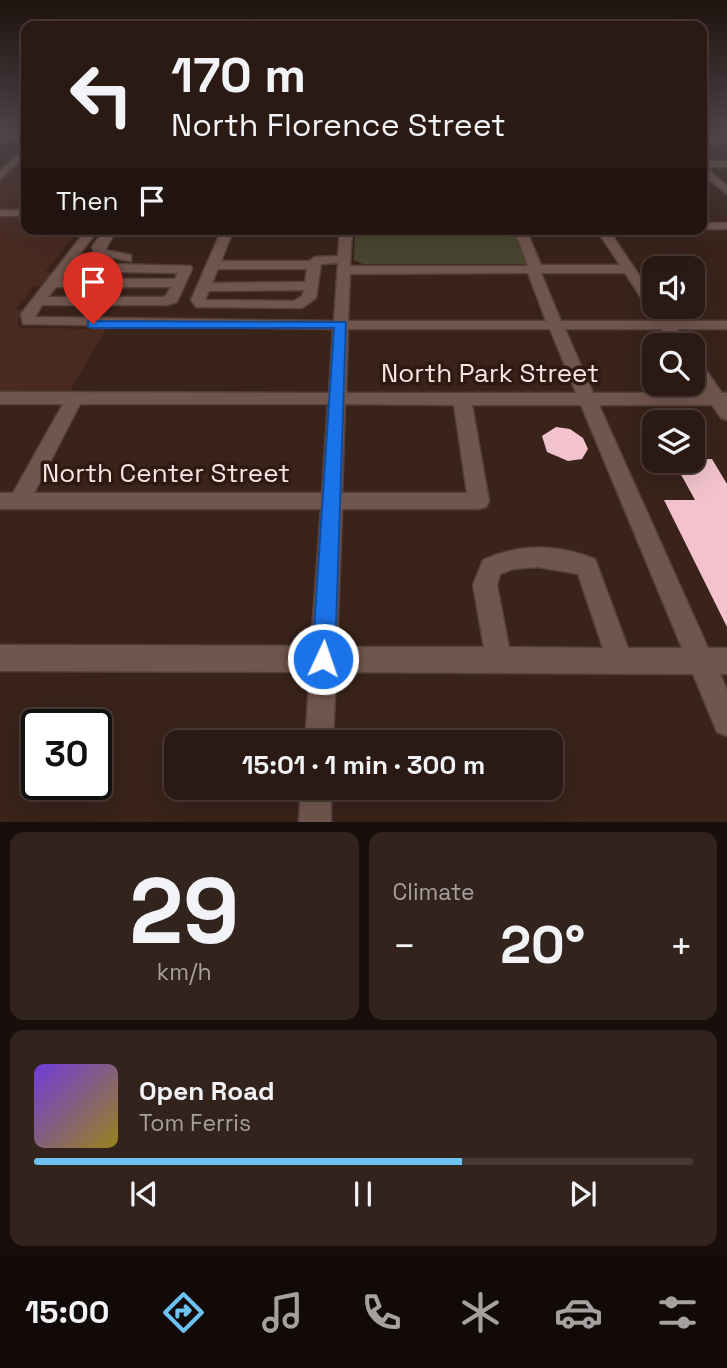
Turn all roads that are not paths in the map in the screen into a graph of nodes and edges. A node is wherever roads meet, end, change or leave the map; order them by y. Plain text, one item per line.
1 (707, 173) edge
2 (727, 191) edge
3 (0, 213) edge
4 (21, 213) edge
5 (707, 226) edge
6 (727, 226) edge
7 (88, 235) edge
8 (107, 235) edge
9 (226, 235) edge
10 (346, 235) edge
11 (523, 235) edge
12 (606, 235) edge
13 (197, 257) dead end
14 (344, 264) junction
15 (213, 265) junction
16 (314, 265) junction
17 (64, 267) junction
18 (534, 269) junction
19 (629, 269) junction
20 (52, 283) junction
21 (180, 283) junction
22 (311, 286) junction
23 (204, 287) junction
24 (38, 301) junction
25 (263, 305) junction
26 (341, 324) junction
27 (556, 324) junction
28 (667, 325) junction
29 (727, 325) edge
30 (258, 326) junction
31 (672, 333) edge
32 (705, 379) edge
33 (0, 398) edge
34 (75, 398) junction
35 (338, 399) junction
36 (462, 399) junction
37 (589, 399) junction
38 (724, 404) edge
39 (9, 501) edge
40 (331, 501) junction
41 (0, 657) edge
42 (323, 659) junction
43 (499, 660) junction
44 (620, 660) junction
45 (714, 661) edge
46 (727, 722) edge
47 (320, 730) edge
48 (316, 800) edge
49 (315, 822) edge

1 - 2 street
3 - 4 street
5 - 6 street
7 - 17 street
8 - 13 street
9 - 15 street
10 - 14 street
11 - 18 street
12 - 19 street
14 - 16 street
14 - 18 street
14 - 26 street
15 - 16 street
15 - 23 street
16 - 22 street
17 - 20 street
17 - 21 street
18 - 19 street
18 - 27 street
19 - 28 street
20 - 21 street
20 - 24 street
21 - 24 street
22 - 23 street
22 - 25 street
23 - 25 street
24 - 30 street
25 - 30 street
26 - 27 street
26 - 30 street
26 - 35 street
27 - 28 street
27 - 37 street
28 - 29 street
28 - 31 street
32 - 38 street
33 - 34 street, North Park Street
34 - 35 street, North Park Street
34 - 39 street
35 - 36 street, North Park Street
35 - 40 street
36 - 37 street, North Park Street
36 - 40 street, North Center Street
37 - 38 street, North Park Street
37 - 45 street
39 - 40 street, North Center Street
40 - 42 street
41 - 42 street
42 - 43 street
42 - 47 street
43 - 44 street
43 - 44 street
44 - 45 street
45 - 46 street
48 - 49 street

